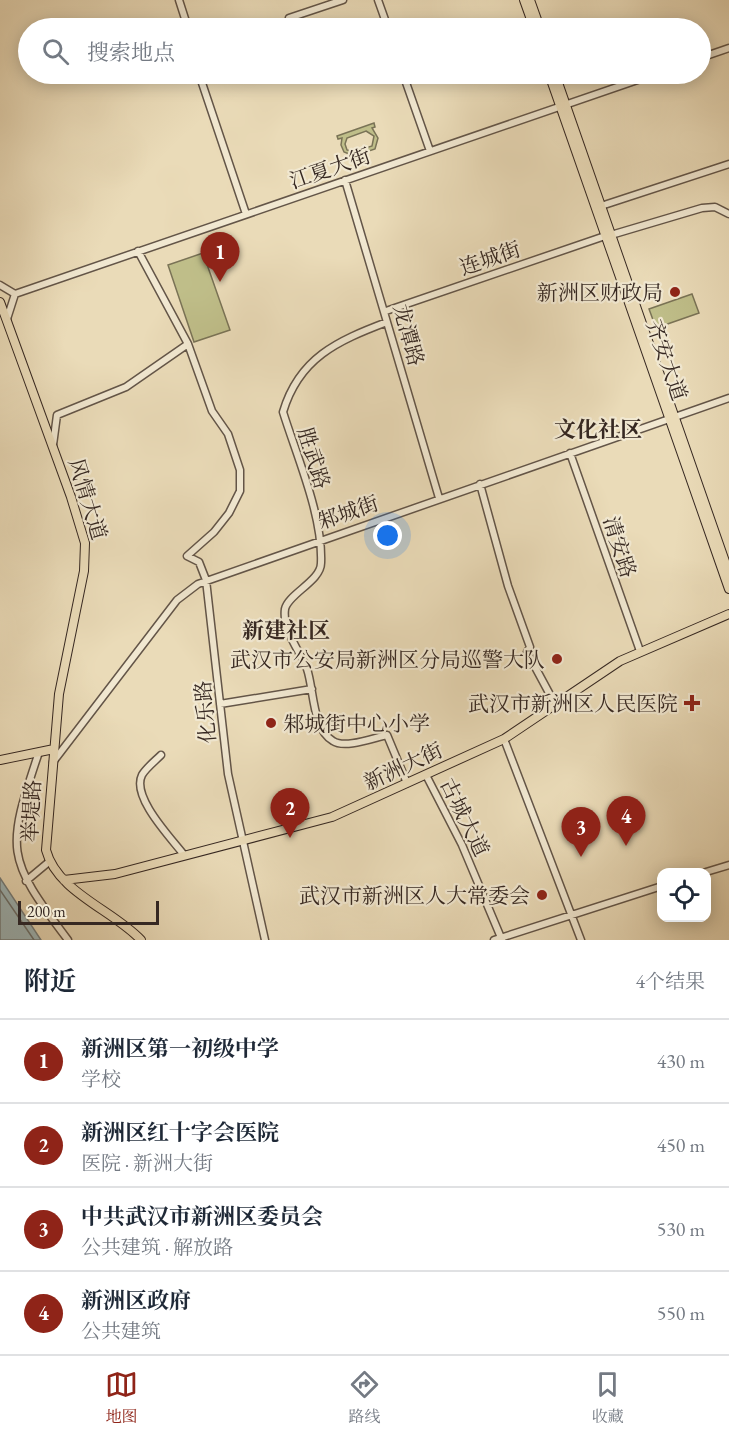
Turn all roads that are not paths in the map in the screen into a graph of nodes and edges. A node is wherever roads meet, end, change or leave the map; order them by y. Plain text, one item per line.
1 (179, 0) edge
2 (343, 0) edge
3 (378, 0) edge
4 (524, 0) edge
5 (530, 0) edge
6 (185, 18) edge
7 (289, 18) dead end
8 (384, 18) edge
9 (530, 18) edge
10 (536, 18) edge
11 (729, 48) edge
12 (711, 54) edge
13 (202, 84) edge
14 (407, 84) edge
15 (554, 84) edge
16 (558, 84) edge
17 (625, 84) edge
18 (563, 105) junction
19 (430, 151) junction
20 (729, 164) edge
21 (345, 180) junction
22 (601, 206) junction
23 (246, 214) junction
24 (729, 214) edge
25 (608, 236) junction
26 (138, 251) junction
27 (0, 285) edge
28 (15, 294) junction
29 (0, 302) edge
30 (386, 311) junction
31 (8, 322) junction
32 (387, 322) junction
33 (188, 344) junction
34 (729, 398) edge
35 (671, 418) junction
36 (52, 445) junction
37 (570, 453) junction
38 (480, 484) junction
39 (439, 498) junction
40 (320, 540) junction
41 (729, 573) edge
42 (206, 580) junction
43 (729, 589) edge
44 (729, 614) edge
45 (640, 651) junction
46 (312, 690) junction
47 (220, 704) junction
48 (555, 704) junction
49 (504, 739) junction
50 (54, 749) junction
51 (39, 752) junction
52 (161, 754) dead end
53 (0, 760) edge
54 (52, 763) junction
55 (426, 775) junction
56 (407, 783) junction
57 (242, 840) junction
58 (184, 855) junction
59 (50, 861) junction
60 (729, 865) edge
61 (711, 871) edge
62 (26, 880) junction
63 (64, 880) junction
64 (657, 888) edge
65 (572, 915) junction
66 (502, 939) edge
67 (68, 940) edge
68 (141, 940) edge
69 (265, 940) edge
70 (494, 940) edge
71 (581, 940) edge

1 - 6 street
2 - 7 street
3 - 8 street
4 - 9 main road
5 - 10 main road
11 - 12 street
13 - 23 street
14 - 19 street
15 - 18 main road, 齐安大道
16 - 18 main road, 齐安大道
17 - 18 street, 江夏大街
18 - 19 street, 江夏大街
18 - 22 main road, 齐安大道
18 - 25 main road, 齐安大道
19 - 21 street, 江夏大街
20 - 22 street
21 - 23 street, 江夏大街
21 - 30 street, 龙潭路
22 - 25 main road, 齐安大道
23 - 26 street, 江夏大街
24 - 25 street, 连城街
25 - 30 street, 连城街
25 - 35 main road, 齐安大道
26 - 28 street, 江夏大街
26 - 33 street
27 - 28 street
28 - 31 street
29 - 31 main road, 风情大道
30 - 32 street, 龙潭路
31 - 36 main road, 风情大道
32 - 39 street, 龙潭路
32 - 40 street, 胜武路
33 - 36 street
33 - 42 street
34 - 35 street, 邾城街
35 - 37 street, 邾城街
35 - 41 main road, 齐安大道
35 - 43 main road, 齐安大道
36 - 50 main road, 风情大道
37 - 38 street, 邾城街
37 - 45 street, 清安路
38 - 39 street, 邾城街
38 - 48 street
39 - 40 street, 邾城街
40 - 42 street, 邾城街
40 - 46 street, 胜武路
42 - 47 street, 化乐路
42 - 54 street, 邾城街
44 - 45 main road, 新洲大街
45 - 48 main road, 新洲大街
46 - 47 street
46 - 56 street, 胜武路
47 - 57 street, 化乐路
48 - 49 main road, 新洲大街
49 - 55 main road, 新洲大街
49 - 65 street
50 - 51 main road
50 - 54 main road, 举堤路
51 - 53 main road
51 - 62 street
52 - 58 street
54 - 59 main road, 举堤路
55 - 56 main road, 新洲大街
55 - 66 street, 古城大道
56 - 57 main road, 新洲大街
57 - 58 main road, 新洲大街
57 - 69 street, 化乐路
58 - 63 main road, 新洲大街
59 - 62 street
59 - 63 main road, 举堤路
60 - 61 street
62 - 67 street
63 - 68 main road, 举堤路
64 - 65 street
65 - 66 street
65 - 71 street
66 - 70 street

